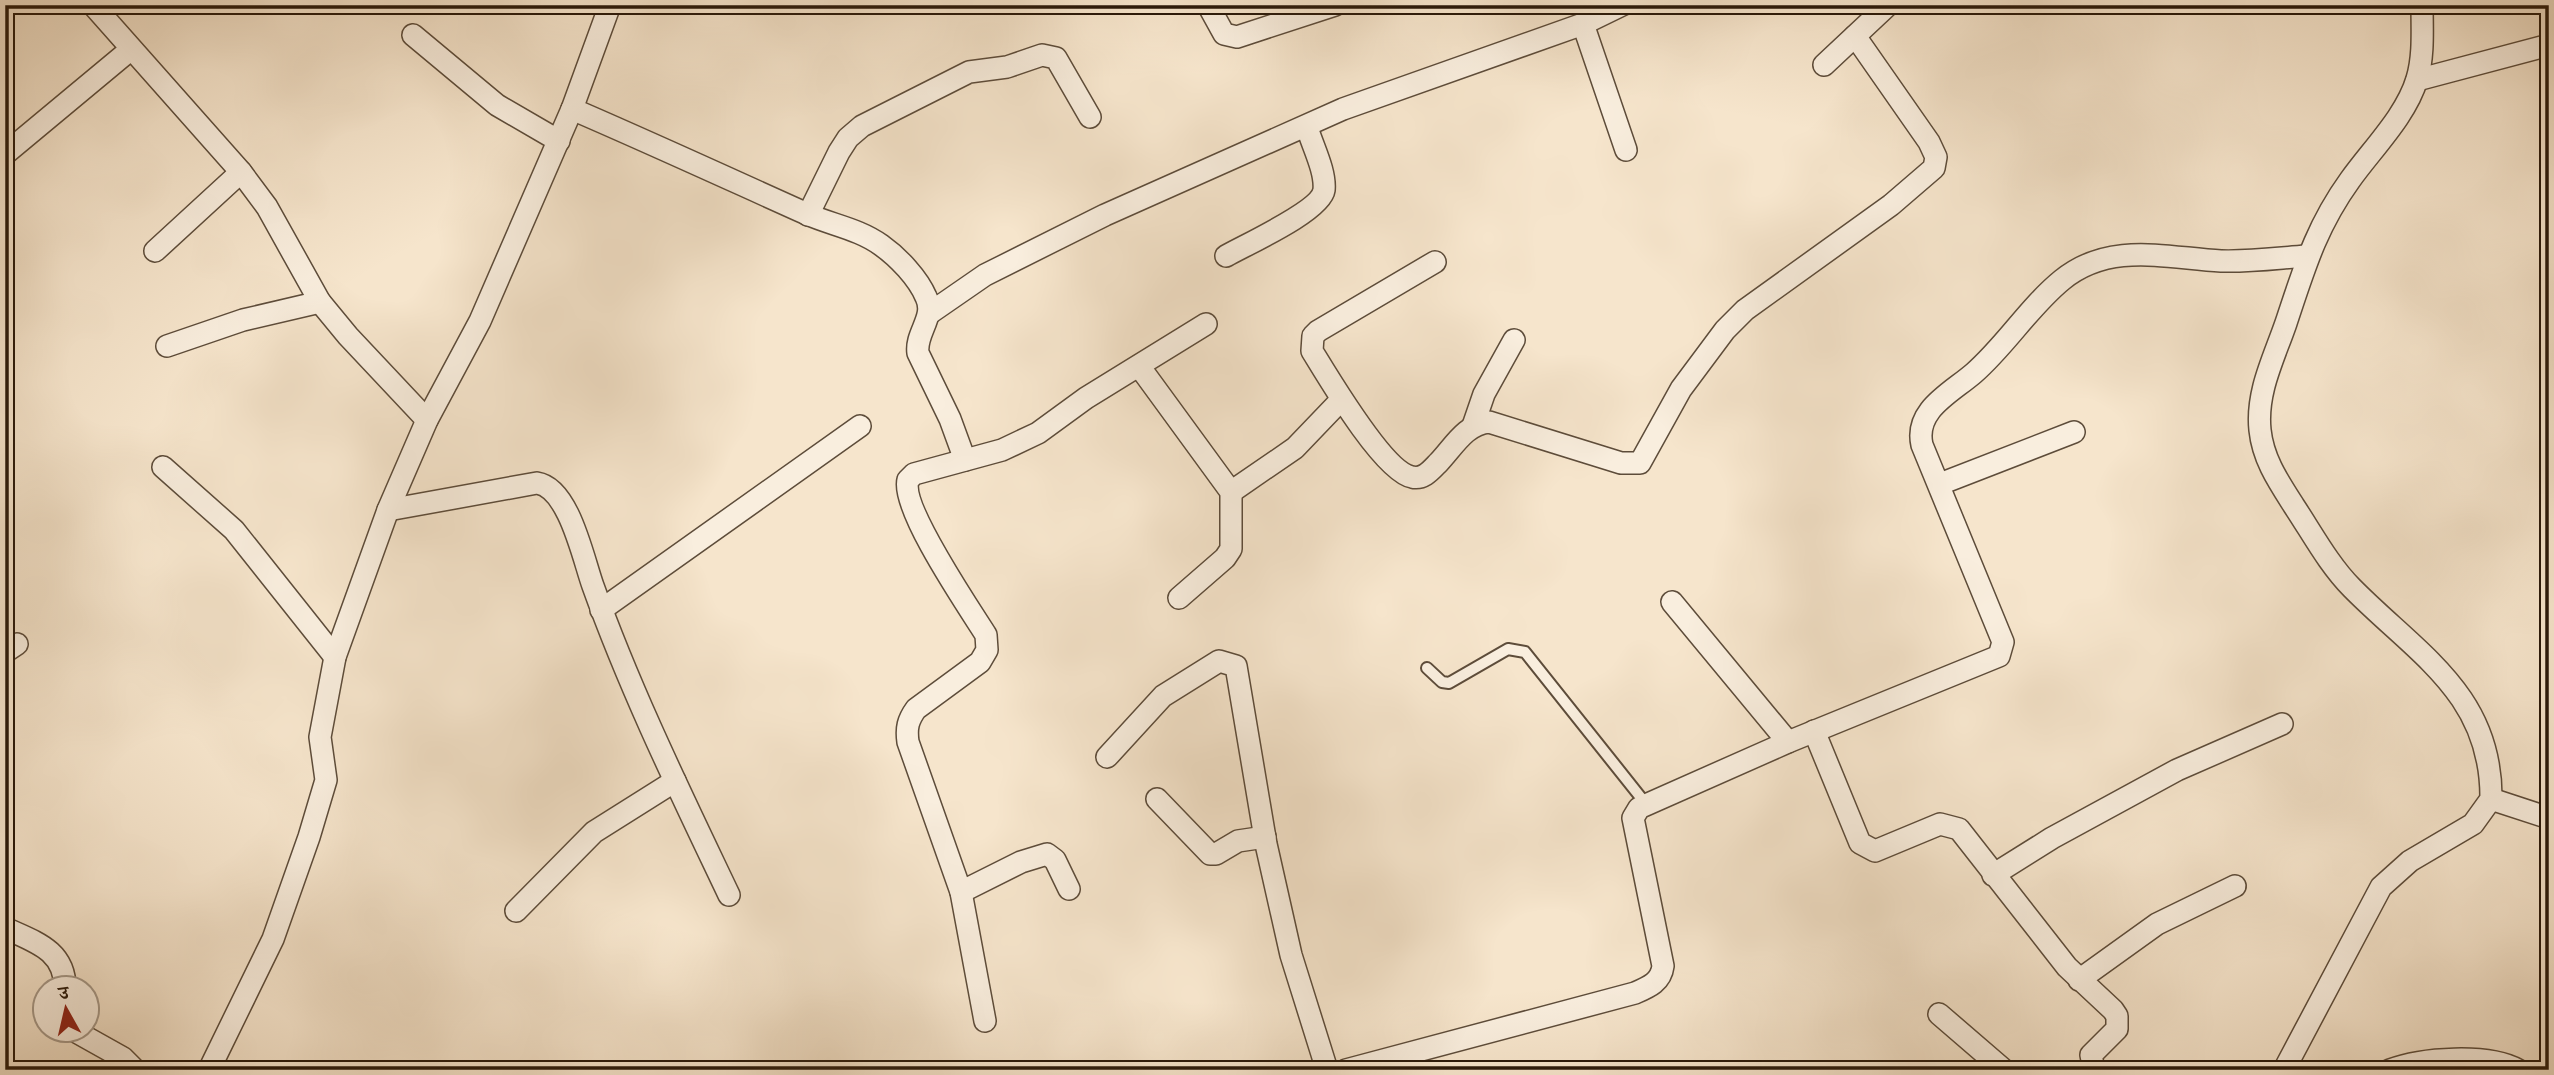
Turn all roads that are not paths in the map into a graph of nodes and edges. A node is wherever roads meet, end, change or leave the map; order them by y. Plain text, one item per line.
1 (93, 5) edge
2 (610, 5) edge
3 (1208, 5) edge
4 (1335, 5) edge
5 (1622, 5) edge
6 (1888, 5) edge
7 (2422, 5) edge
8 (1583, 24) junction
9 (413, 35) dead end
10 (1854, 36) junction
11 (2549, 45) edge
12 (130, 50) junction
13 (1824, 65) dead end
14 (2417, 80) junction
15 (572, 109) junction
16 (1090, 117) dead end
17 (1307, 127) junction
18 (559, 141) junction
19 (1626, 150) dead end
20 (5, 154) edge
21 (241, 172) junction
22 (808, 215) junction
23 (155, 251) dead end
24 (1226, 256) dead end
25 (2306, 256) junction
26 (1435, 262) dead end
27 (320, 302) junction
28 (930, 313) junction
29 (1206, 324) dead end
30 (1514, 340) dead end
31 (167, 346) dead end
32 (1139, 366) junction
33 (1341, 400) junction
34 (428, 420) junction
35 (860, 426) dead end
36 (1474, 426) junction
37 (2074, 432) dead end
38 (965, 460) junction
39 (163, 467) dead end
40 (1940, 484) junction
41 (1231, 492) junction
42 (388, 510) junction
43 (1179, 598) dead end
44 (1672, 602) dead end
45 (601, 610) junction
46 (335, 657) junction
47 (1427, 668) dead end
48 (2282, 724) dead end
49 (1814, 731) junction
50 (1788, 741) junction
51 (1107, 757) dead end
52 (675, 781) junction
53 (1157, 799) dead end
54 (2491, 799) junction
55 (1646, 804) junction
56 (2549, 818) edge
57 (1265, 836) junction
58 (1993, 875) junction
59 (2235, 886) dead end
60 (1069, 889) dead end
61 (961, 892) junction
62 (729, 895) dead end
63 (516, 911) dead end
64 (5, 928) edge
65 (63, 974) edge
66 (2079, 980) junction
67 (1939, 1013) dead end
68 (985, 1021) dead end
69 (98, 1044) edge
70 (2090, 1068) edge
71 (135, 1070) edge
72 (209, 1070) edge
73 (1327, 1070) edge
74 (1346, 1070) edge
75 (2004, 1070) edge
76 (2284, 1070) edge
77 (2390, 1070) edge
78 (2518, 1070) edge

1 - 12 street
2 - 15 street
3 - 4 street
5 - 8 street
6 - 10 street
7 - 14 street
8 - 17 street
8 - 19 street
9 - 18 street
10 - 13 street
10 - 36 street
11 - 14 street
12 - 20 street
12 - 21 street
14 - 25 street
15 - 18 street
15 - 22 street
16 - 22 street
17 - 24 street
17 - 28 street
18 - 34 street
21 - 23 street
21 - 27 street
22 - 28 street
25 - 40 street
25 - 54 street
26 - 33 street
27 - 31 street
27 - 34 street
28 - 38 street
29 - 32 street
30 - 36 street
32 - 38 street
32 - 41 street
33 - 36 street
33 - 41 street
34 - 42 street
35 - 45 street
37 - 40 street
38 - 61 street
39 - 46 street
40 - 49 street
41 - 43 street
42 - 45 street
42 - 46 street
44 - 50 street
45 - 52 street
46 - 72 street
47 - 55 lane
48 - 58 street
49 - 50 street
49 - 58 street
50 - 55 street
51 - 57 street
52 - 62 street
52 - 63 street
53 - 57 street
54 - 56 street
54 - 76 street
55 - 74 street
57 - 73 street
58 - 66 street
59 - 66 street
60 - 61 street
61 - 68 street
64 - 65 street
66 - 70 street
67 - 75 street
69 - 71 street
77 - 78 street

